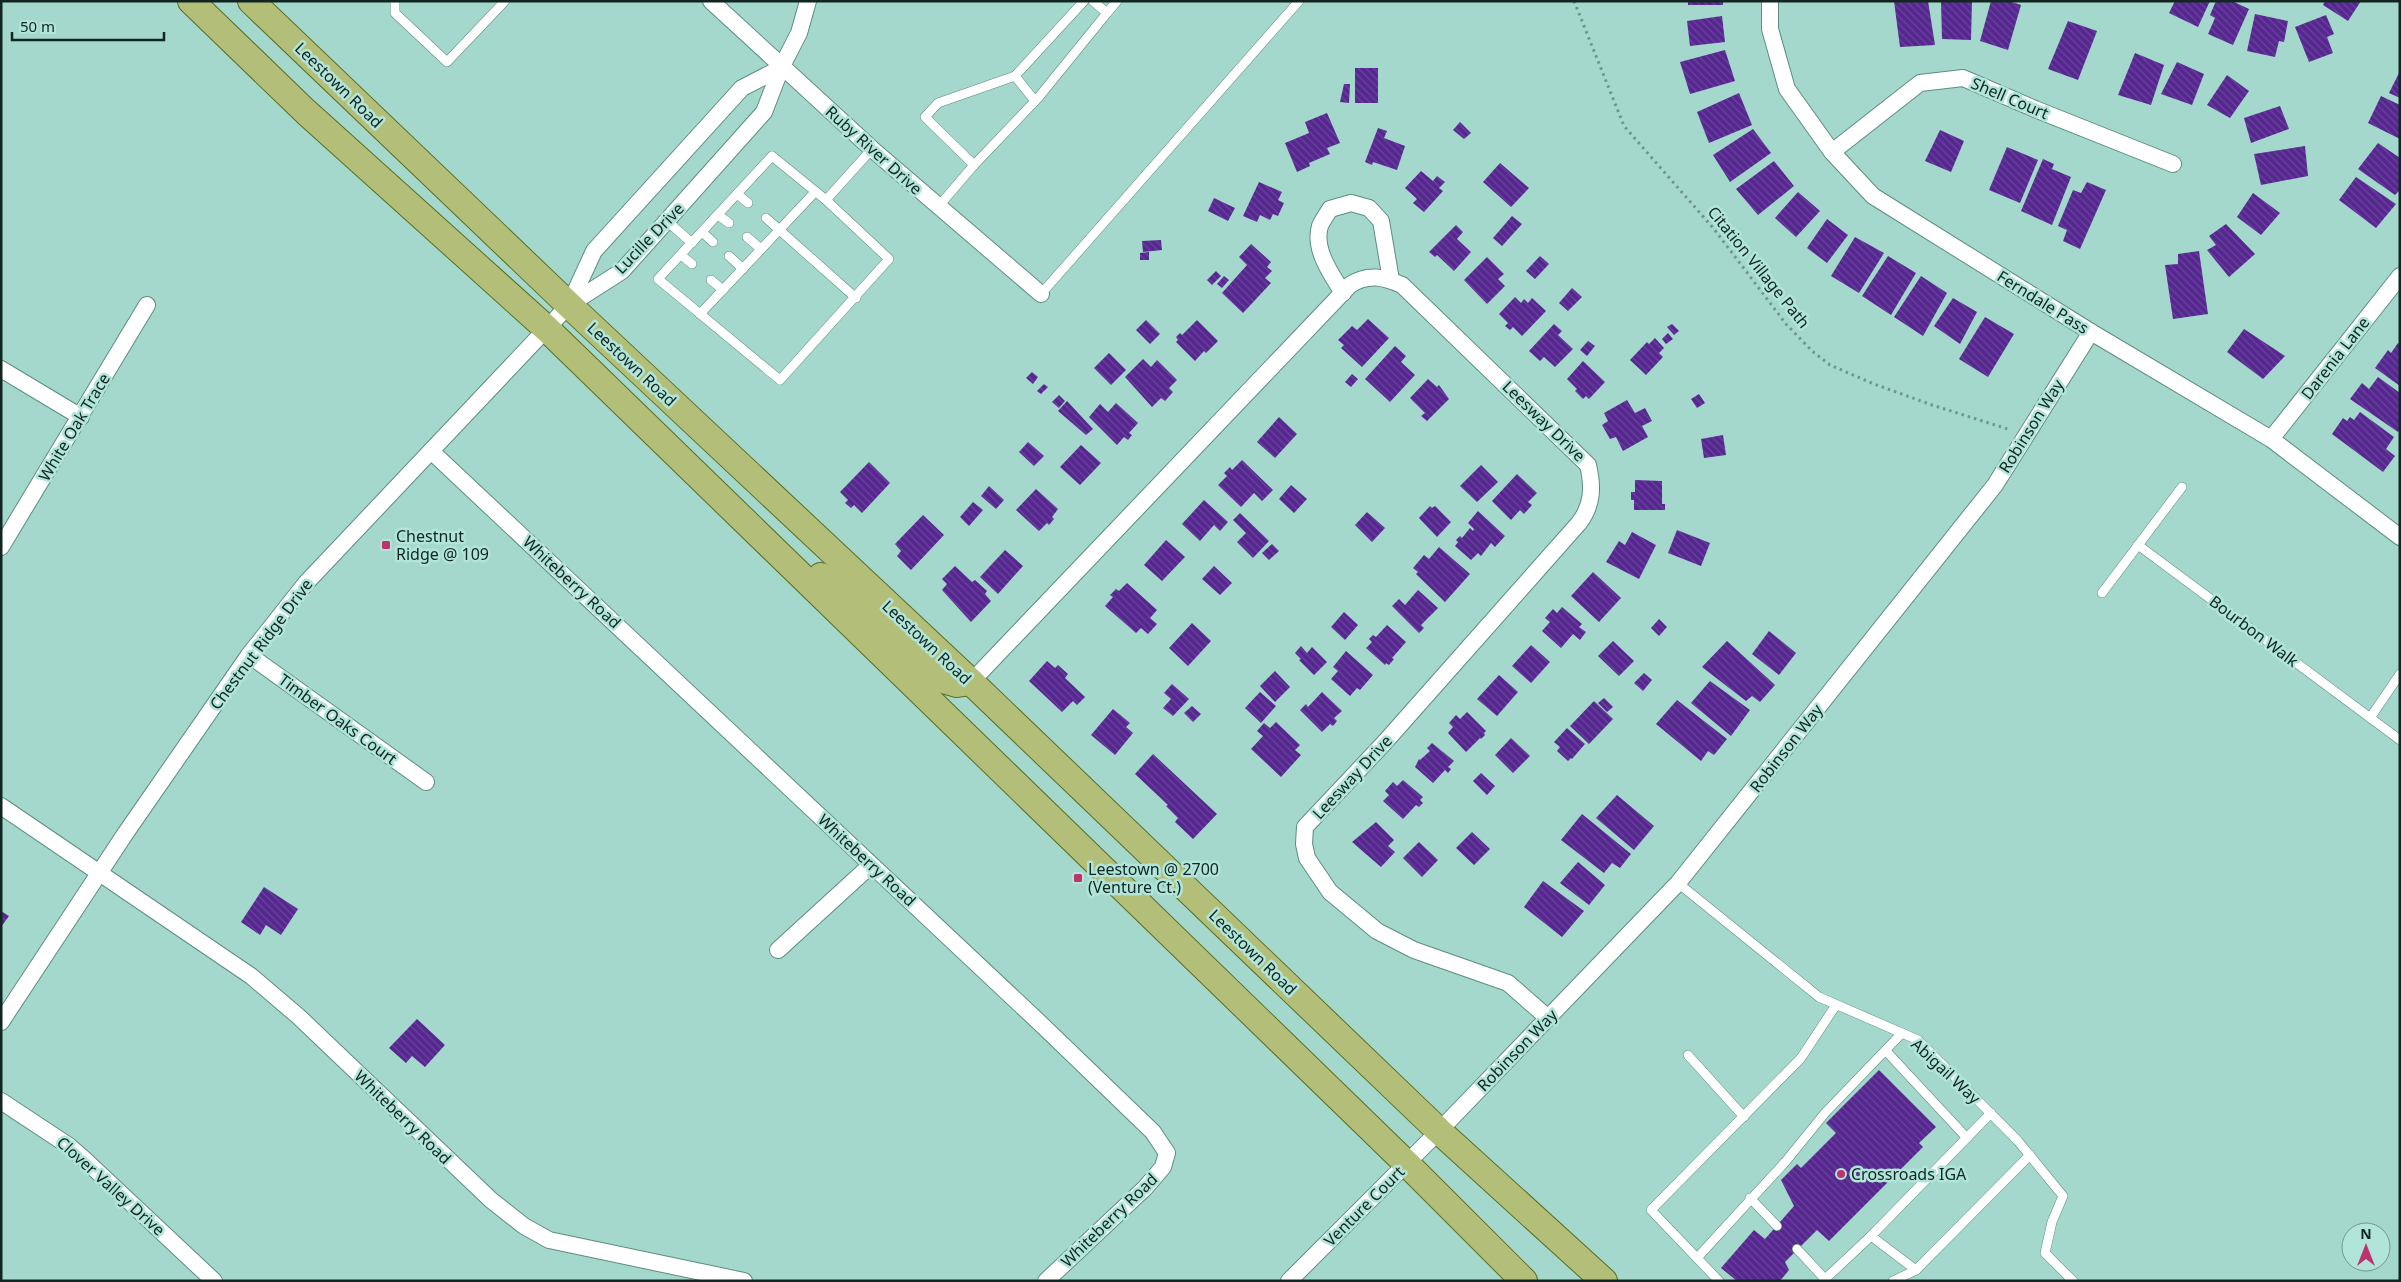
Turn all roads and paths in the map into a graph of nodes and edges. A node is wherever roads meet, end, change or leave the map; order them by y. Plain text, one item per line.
1 (191, 1) edge
2 (251, 1) edge
3 (394, 1) edge
4 (505, 1) edge
5 (711, 1) edge
6 (808, 1) edge
7 (1084, 1) edge
8 (1093, 1) edge
9 (1117, 1) edge
10 (1299, 1) edge
11 (1574, 1) edge
12 (1770, 1) edge
13 (1107, 13) junction
14 (781, 68) junction
15 (1015, 76) junction
16 (1035, 101) junction
17 (872, 149) junction
18 (1832, 152) junction
19 (2173, 164) dead end
20 (974, 165) junction
21 (815, 192) junction
22 (738, 194) junction
23 (826, 200) junction
24 (748, 203) dead end
25 (938, 207) junction
26 (718, 214) junction
27 (766, 218) dead end
28 (666, 221) junction
29 (729, 223) dead end
30 (781, 229) junction
31 (702, 232) junction
32 (747, 237) dead end
33 (713, 242) dead end
34 (692, 243) junction
35 (761, 249) junction
36 (681, 255) junction
37 (729, 256) dead end
38 (692, 264) dead end
39 (743, 268) junction
40 (2400, 276) edge
41 (711, 280) dead end
42 (1391, 280) junction
43 (723, 290) junction
44 (1342, 293) junction
45 (1041, 294) joint
46 (856, 298) junction
47 (147, 305) dead end
48 (569, 305) junction
49 (700, 314) junction
50 (547, 329) junction
51 (2091, 332) junction
52 (1, 369) edge
53 (81, 417) junction
54 (2024, 438) junction
55 (2271, 439) junction
56 (431, 451) junction
57 (2182, 487) dead end
58 (2400, 537) edge
59 (2138, 545) junction
60 (1, 547) edge
61 (777, 555) junction
62 (2102, 593) dead end
63 (250, 655) junction
64 (2400, 674) edge
65 (971, 682) junction
66 (2370, 718) junction
67 (2400, 740) edge
68 (426, 782) dead end
69 (1, 806) edge
70 (871, 864) junction
71 (98, 874) junction
72 (1678, 883) junction
73 (778, 950) dead end
74 (1836, 1004) junction
75 (1548, 1018) junction
76 (1, 1022) edge
77 (1902, 1033) junction
78 (1886, 1051) junction
79 (1688, 1055) dead end
80 (1, 1101) edge
81 (1991, 1113) junction
82 (1744, 1117) junction
83 (1439, 1131) junction
84 (1967, 1138) junction
85 (2030, 1155) junction
86 (1407, 1164) junction
87 (1750, 1198) junction
88 (1777, 1226) dead end
89 (1871, 1236) junction
90 (1798, 1249) dead end
91 (1697, 1258) junction
92 (1916, 1270) junction
93 (1824, 1280) edge
94 (214, 1281) edge
95 (744, 1281) edge
96 (1046, 1281) edge
97 (1289, 1281) edge
98 (1524, 1281) edge
99 (1604, 1281) edge
100 (1719, 1281) edge
101 (1893, 1281) edge
102 (1910, 1281) edge
103 (2073, 1281) edge

1 - 50 main road, Leestown Road
2 - 48 main road, Leestown Road
3 - 4 lane
5 - 14 street, Ruby River Drive
6 - 14 street, Lucille Drive
7 - 15 lane
8 - 13 lane
9 - 13 lane
10 - 45 lane
11 - 54 path, Citation Village Path
12 - 18 street, Ferndale Pass
13 - 16 lane
14 - 17 street, Ruby River Drive
14 - 28 street, Lucille Drive
14 - 48 street, Lucille Drive
15 - 16 lane
15 - 20 lane
16 - 20 lane
17 - 23 lane
17 - 25 street, Ruby River Drive
18 - 19 street, Shell Court
18 - 51 street, Ferndale Pass
20 - 25 lane
21 - 22 lane
21 - 23 lane
21 - 30 lane
22 - 24 lane
22 - 26 lane
23 - 46 lane
25 - 45 street, Ruby River Drive
26 - 29 lane
26 - 31 lane
27 - 30 lane
28 - 34 lane
28 - 48 street, Lucille Drive
30 - 35 lane
30 - 46 lane
31 - 33 lane
31 - 34 lane
32 - 35 lane
34 - 36 lane
35 - 39 lane
36 - 38 lane
36 - 49 lane
37 - 39 lane
39 - 43 lane
40 - 55 street, Darenia Lane
41 - 43 lane
42 - 44 street, Leesway Drive
42 - 44 street
42 - 75 street, Leesway Drive
43 - 49 lane
44 - 65 street, Leesway Drive
46 - 49 lane
47 - 53 street, White Oak Trace
48 - 50 street, Chestnut Ridge Drive
48 - 65 main road, Leestown Road
50 - 56 street, Chestnut Ridge Drive
50 - 61 main road, Leestown Road
51 - 54 street, Robinson Way
51 - 55 street, Ferndale Pass
52 - 53 street
53 - 60 street, White Oak Trace
54 - 72 street, Robinson Way
55 - 58 street, Ferndale Pass
56 - 63 street, Chestnut Ridge Drive
56 - 70 street, Whiteberry Road
57 - 59 lane
59 - 62 lane
59 - 66 lane, Bourbon Walk
61 - 65 main road
61 - 86 main road, Leestown Road
63 - 68 street, Timber Oaks Court
63 - 71 street, Chestnut Ridge Drive
64 - 66 lane
65 - 83 main road, Leestown Road
66 - 67 lane, Bourbon Walk
69 - 71 street, Whiteberry Road
70 - 73 street
70 - 96 street, Whiteberry Road
71 - 76 street, Chestnut Ridge Drive
71 - 95 street, Whiteberry Road
72 - 74 lane, Abigail Way
72 - 75 street, Robinson Way
74 - 77 lane, Abigail Way
74 - 82 lane
75 - 83 street, Robinson Way
77 - 78 lane
77 - 81 lane, Abigail Way
78 - 84 lane
78 - 87 lane
79 - 82 lane
80 - 94 street, Clover Valley Drive
81 - 84 lane
81 - 85 lane, Abigail Way
82 - 91 lane
83 - 86 street, Venture Court
83 - 99 main road, Leestown Road
84 - 89 lane
85 - 92 lane
85 - 103 lane, Abigail Way
86 - 97 street, Venture Court
86 - 98 main road, Leestown Road
87 - 88 lane
87 - 91 lane
89 - 92 lane
89 - 93 lane
90 - 93 lane
91 - 100 lane
92 - 101 lane
92 - 102 lane

